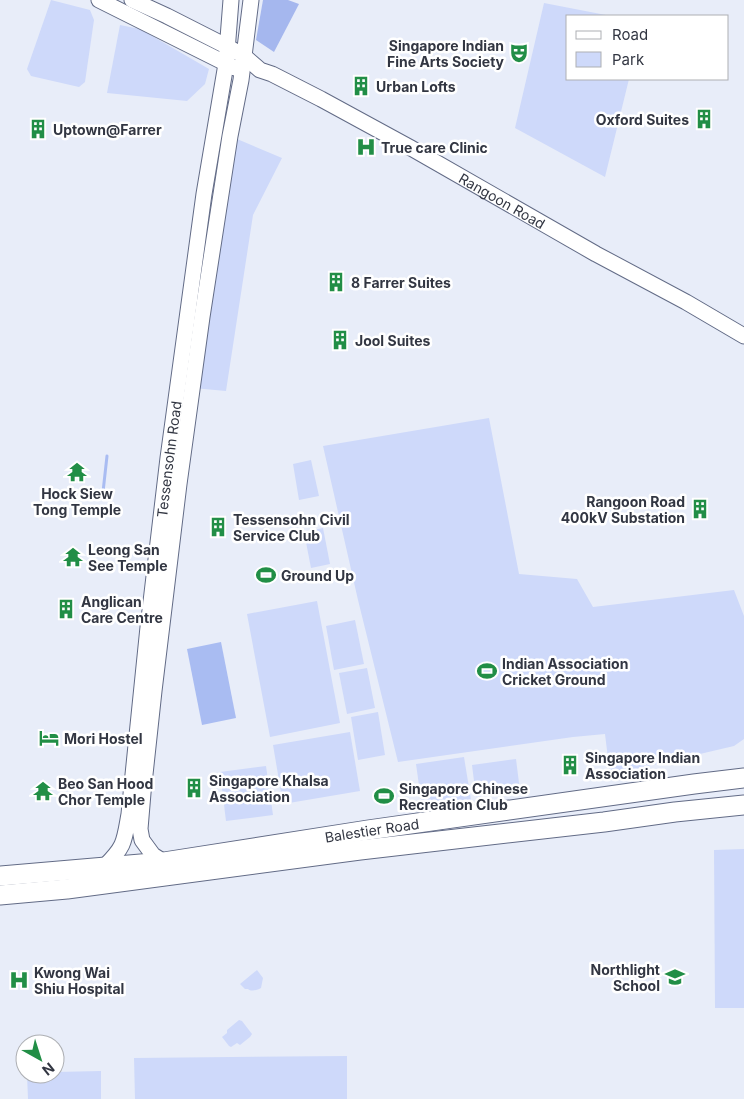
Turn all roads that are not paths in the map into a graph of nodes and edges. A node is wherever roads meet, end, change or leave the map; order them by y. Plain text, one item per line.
1 (99, 0) edge
2 (132, 0) edge
3 (231, 0) edge
4 (251, 0) edge
5 (228, 47) junction
6 (226, 64) junction
7 (243, 64) junction
8 (744, 336) edge
9 (744, 778) edge
10 (744, 805) edge
11 (164, 862) junction
12 (104, 866) junction
13 (0, 876) edge
14 (0, 895) edge

1 - 6 street, Rangoon Road
2 - 5 street
3 - 5 street, Tessensohn Road
4 - 7 street, Tessensohn Road
5 - 6 street, Tessensohn Road
5 - 7 street
6 - 7 street, Rangoon Road
6 - 12 street, Tessensohn Road
7 - 8 street, Rangoon Road
7 - 11 street, Tessensohn Road
9 - 11 main road, Balestier Road
10 - 14 main road, Balestier Road
11 - 12 main road, Balestier Road
12 - 13 main road, Balestier Road

